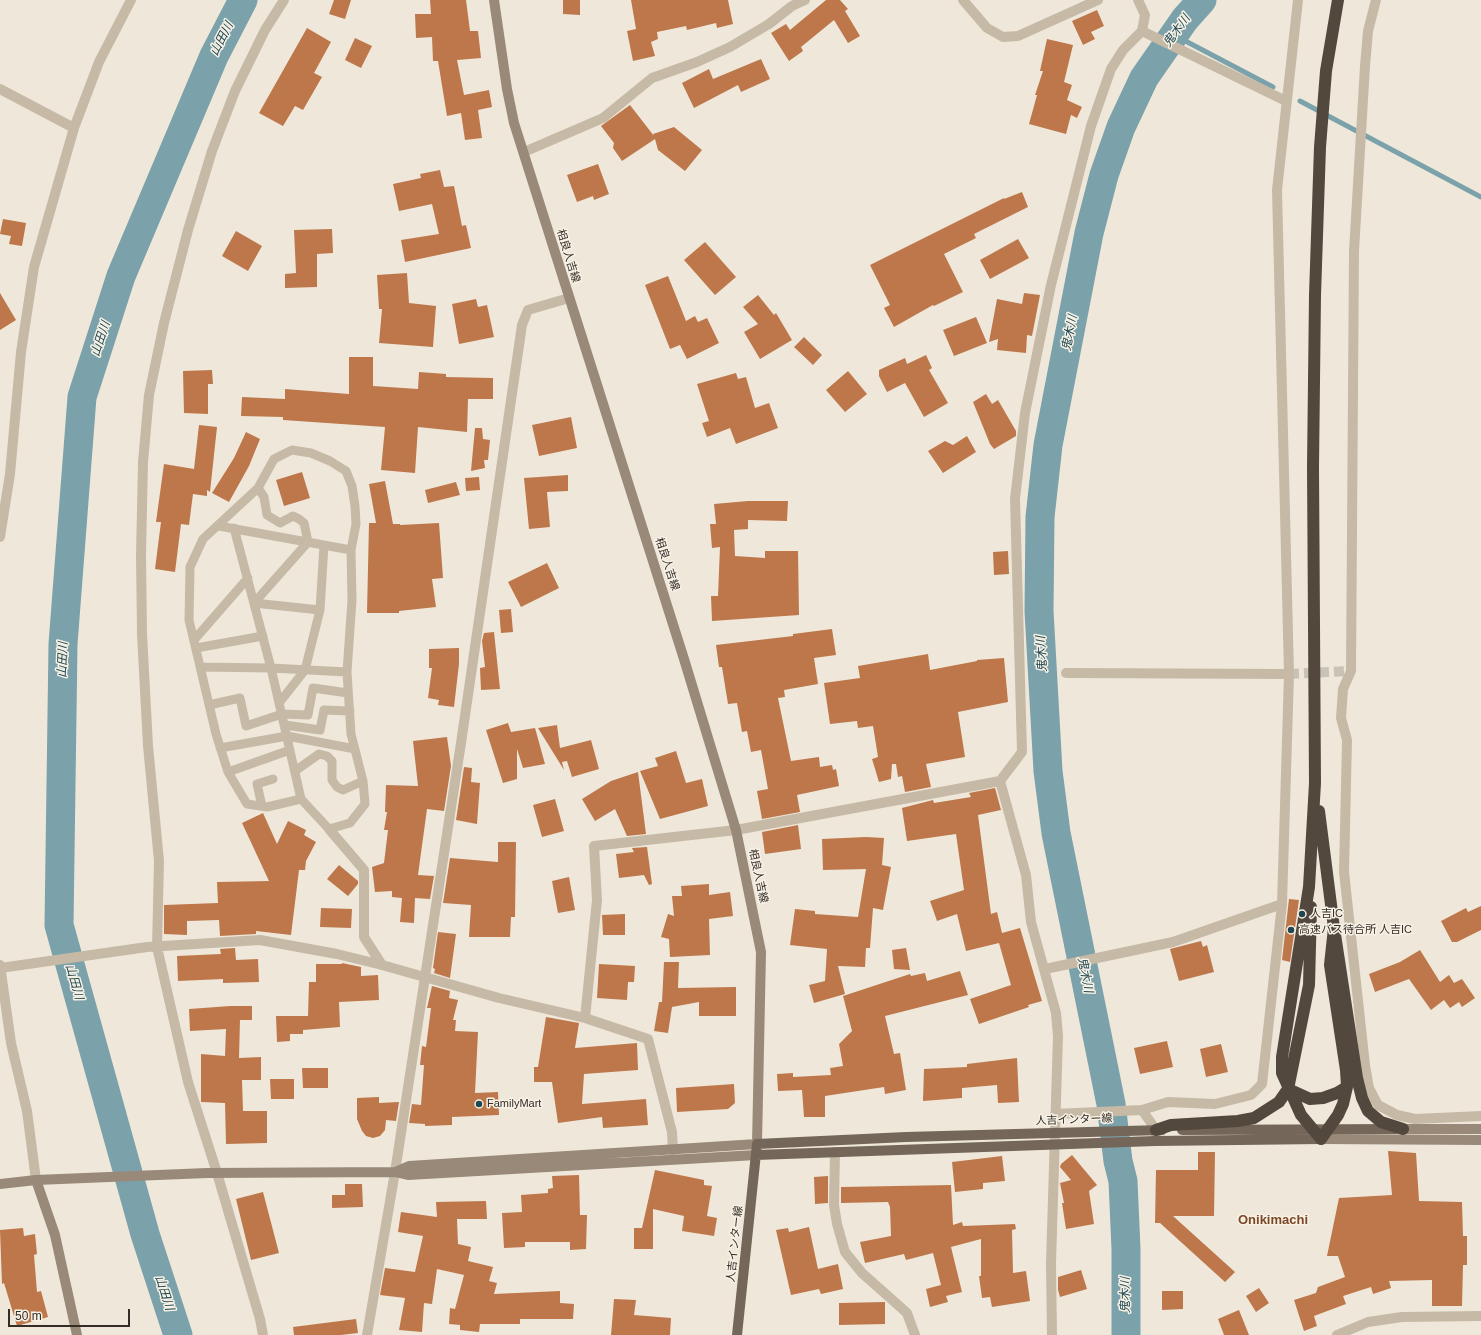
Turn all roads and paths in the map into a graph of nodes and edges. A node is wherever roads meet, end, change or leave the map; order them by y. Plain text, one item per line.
1 (131, 0) edge
2 (284, 0) edge
3 (494, 0) edge
4 (805, 0) edge
5 (963, 0) edge
6 (1098, 0) edge
7 (1138, 0) edge
8 (1298, 0) edge
9 (1338, 0) edge
10 (1376, 0) edge
11 (791, 3) edge
12 (1142, 31) junction
13 (0, 89) edge
14 (1286, 101) junction
15 (74, 128) junction
16 (524, 152) junction
17 (569, 298) junction
18 (258, 488) junction
19 (219, 526) junction
20 (234, 528) junction
21 (0, 537) edge
22 (308, 542) junction
23 (324, 545) junction
24 (351, 550) junction
25 (248, 578) junction
26 (254, 603) junction
27 (320, 610) junction
28 (263, 636) junction
29 (195, 644) junction
30 (200, 667) junction
31 (271, 668) junction
32 (305, 670) junction
33 (347, 672) junction
34 (1066, 674) dead end
35 (1289, 674) junction
36 (348, 693) junction
37 (279, 702) junction
38 (209, 705) junction
39 (350, 711) junction
40 (282, 714) junction
41 (285, 725) junction
42 (287, 736) junction
43 (220, 748) junction
44 (355, 748) junction
45 (290, 750) junction
46 (295, 771) junction
47 (228, 772) junction
48 (272, 779) dead end
49 (363, 781) junction
50 (1000, 781) junction
51 (1315, 782) junction
52 (301, 799) junction
53 (262, 806) junction
54 (329, 829) junction
55 (736, 830) junction
56 (1282, 904) junction
57 (1334, 928) junction
58 (152, 947) junction
59 (382, 965) junction
60 (0, 967) edge
61 (1045, 969) junction
62 (424, 977) junction
63 (585, 1018) junction
64 (1347, 1087) junction
65 (1288, 1089) junction
66 (1142, 1110) junction
67 (1055, 1114) junction
68 (1481, 1116) edge
69 (1403, 1129) junction
70 (1481, 1129) edge
71 (1312, 1130) junction
72 (1056, 1133) junction
73 (1325, 1134) junction
74 (1156, 1135) junction
75 (1481, 1140) edge
76 (1055, 1145) junction
77 (756, 1149) junction
78 (673, 1150) junction
79 (835, 1152) junction
80 (395, 1172) junction
81 (212, 1173) junction
82 (36, 1180) junction
83 (0, 1184) edge
84 (1481, 1316) edge
85 (77, 1335) edge
86 (262, 1335) edge
87 (367, 1335) edge
88 (738, 1335) edge
89 (915, 1335) edge
90 (1052, 1335) edge
91 (1337, 1335) edge

1 - 15 street
2 - 58 street
3 - 16 street, 相良人吉線
4 - 11 street
5 - 6 street
7 - 12 street
8 - 14 street
9 - 51 highway
10 - 68 street
11 - 16 street
12 - 14 street
12 - 50 street
13 - 15 street
14 - 35 street
15 - 21 street
16 - 17 street, 相良人吉線
17 - 55 street, 相良人吉線
17 - 62 street
18 - 19 lane
18 - 22 lane
18 - 24 lane
19 - 20 lane
19 - 29 lane
20 - 22 lane
20 - 25 lane
22 - 23 lane
22 - 26 lane
23 - 24 lane
23 - 27 lane
24 - 33 lane
25 - 26 lane
25 - 29 lane
26 - 27 lane
26 - 28 lane
27 - 32 lane
28 - 29 lane
28 - 31 lane
29 - 30 lane
30 - 31 lane
30 - 38 lane
31 - 32 lane
31 - 37 lane
32 - 33 lane
32 - 37 lane
33 - 36 lane
34 - 35 street
35 - 56 street
36 - 39 lane
36 - 40 lane
37 - 40 lane
38 - 40 lane
38 - 43 lane
39 - 41 lane
39 - 44 lane
40 - 41 lane
41 - 42 lane
42 - 43 lane
42 - 44 lane
42 - 45 lane
43 - 47 lane
44 - 49 lane
45 - 46 lane
45 - 47 lane
46 - 49 lane
46 - 52 lane
47 - 53 lane
48 - 53 lane
49 - 54 lane
50 - 55 street
50 - 61 street
51 - 57 highway
51 - 65 highway
52 - 53 lane
52 - 54 lane
54 - 59 street
55 - 63 street
55 - 77 street, 相良人吉線
56 - 61 street
56 - 66 street
57 - 64 highway
57 - 69 highway
58 - 59 street
58 - 60 street
58 - 81 street
59 - 62 street
60 - 82 street
61 - 67 street
62 - 63 street
62 - 80 street
63 - 78 street
64 - 65 highway
64 - 73 highway
65 - 71 highway
65 - 74 highway
66 - 67 street
66 - 74 street
67 - 72 street
69 - 70 street
69 - 73 main road, 人吉インター線
71 - 73 highway
71 - 74 main road, 人吉インター線
72 - 74 main road, 人吉インター線
72 - 76 street
72 - 77 main road, 人吉インター線
73 - 74 main road, 人吉インター線
73 - 75 street
74 - 76 main road, 人吉インター線
76 - 79 main road, 人吉インター線
76 - 90 street
77 - 78 street
77 - 79 main road, 人吉インター線
77 - 80 street
77 - 88 main road, 人吉インター線
78 - 80 street
79 - 89 street
80 - 81 street
80 - 87 street
81 - 82 street
81 - 86 street
82 - 83 street
82 - 85 street
84 - 91 street

